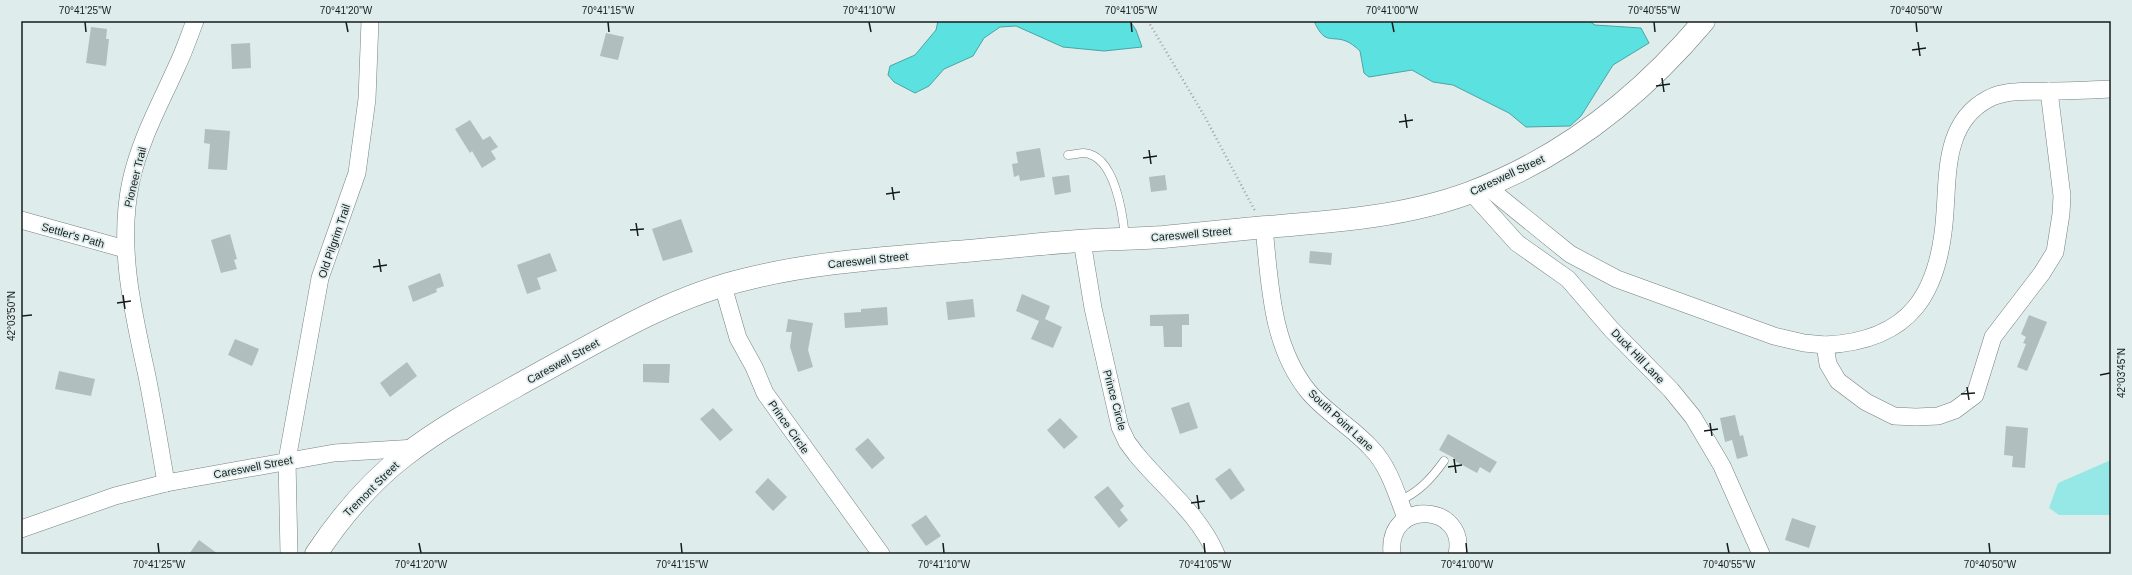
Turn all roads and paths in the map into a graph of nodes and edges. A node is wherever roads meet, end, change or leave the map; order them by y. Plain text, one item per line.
1 (194, 21) edge
2 (370, 21) edge
3 (1148, 21) edge
4 (1704, 21) edge
5 (2111, 89) edge
6 (2049, 91) junction
7 (1068, 155) dead end
8 (1478, 189) junction
9 (21, 220) edge
10 (1264, 228) junction
11 (1125, 239) junction
12 (1082, 241) junction
13 (124, 249) junction
14 (724, 286) junction
15 (1825, 345) junction
16 (416, 448) junction
17 (287, 460) junction
18 (1444, 461) dead end
19 (166, 483) junction
20 (1399, 501) junction
21 (1406, 518) junction
22 (21, 530) edge
23 (289, 554) edge
24 (316, 554) edge
25 (881, 554) edge
26 (1216, 554) edge
27 (1392, 554) edge
28 (1457, 554) edge
29 (1761, 554) edge

1 - 13 street, Pioneer Trail
2 - 17 street, Old Pilgrim Trail
3 - 10 path
4 - 8 main road, Careswell Street
5 - 6 street
6 - 15 street
6 - 15 street
7 - 11 lane
8 - 10 main road, Careswell Street
8 - 15 street
8 - 29 street, Duck Hill Lane
9 - 13 street, Settler's Path
10 - 11 main road, Careswell Street
10 - 20 street, South Point Lane
11 - 12 main road, Careswell Street
12 - 14 main road, Careswell Street
12 - 26 street, Prince Circle
13 - 19 street, Pioneer Trail
14 - 16 main road, Careswell Street
14 - 25 street, Prince Circle
16 - 17 street, Careswell Street
16 - 24 main road, Tremont Street
17 - 19 street, Careswell Street
17 - 23 street, Old Pilgrim Trail
18 - 20 lane
19 - 22 street, Careswell Street
20 - 21 street, South Point Lane
21 - 27 street
21 - 28 street

